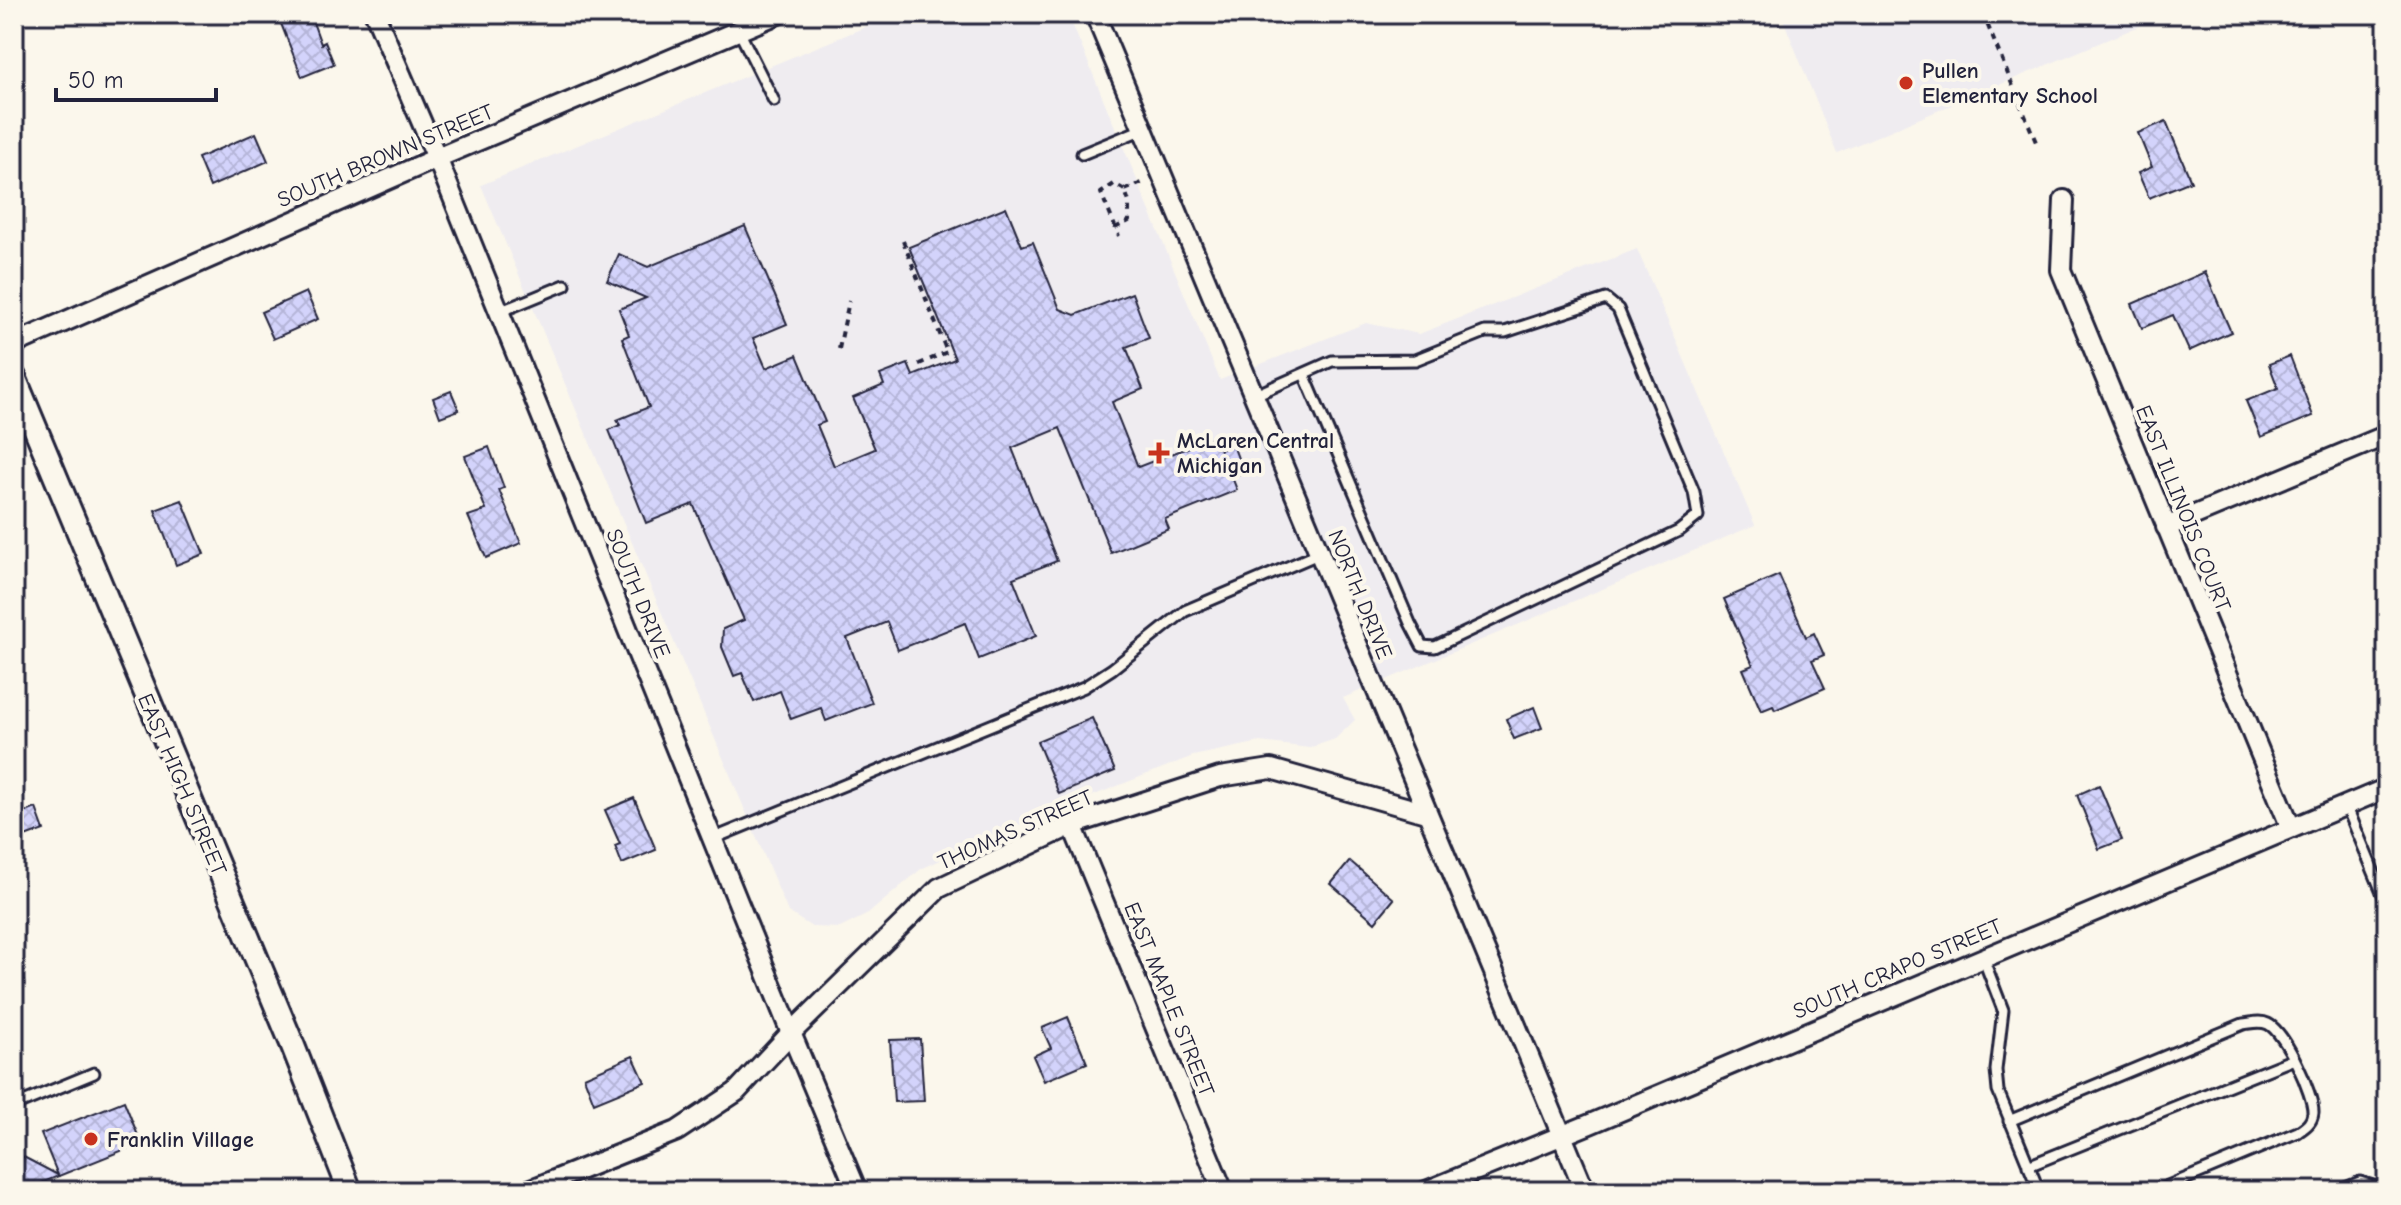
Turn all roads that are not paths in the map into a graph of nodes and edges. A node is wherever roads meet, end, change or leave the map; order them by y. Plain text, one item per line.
1 (375, 14) edge
2 (778, 14) edge
3 (1095, 14) edge
4 (736, 22) edge
5 (774, 101) dead end
6 (1143, 129) junction
7 (1082, 154) dead end
8 (437, 158) junction
9 (2064, 200) dead end
10 (565, 285) dead end
11 (499, 312) junction
12 (14, 344) edge
13 (1304, 374) junction
14 (14, 377) edge
15 (1253, 396) junction
16 (2387, 435) edge
17 (2166, 527) junction
18 (1318, 554) junction
19 (2387, 788) edge
20 (2346, 805) junction
21 (1426, 813) junction
22 (1072, 825) junction
23 (2291, 828) junction
24 (712, 839) junction
25 (2387, 904) edge
26 (1983, 958) junction
27 (791, 1033) junction
28 (2294, 1059) junction
29 (94, 1073) dead end
30 (14, 1106) edge
31 (2009, 1121) junction
32 (1563, 1136) junction
33 (2028, 1166) junction
34 (350, 1191) edge
35 (527, 1191) edge
36 (857, 1191) edge
37 (1223, 1191) edge
38 (1426, 1191) edge
39 (1585, 1191) edge
40 (2039, 1191) edge
41 (2156, 1191) edge
42 (2338, 1191) edge
43 (2375, 1191) edge

1 - 8 street, SOUTH DRIVE
2 - 4 street, SOUTH BROWN STREET
3 - 6 street, NORTH DRIVE
4 - 5 lane
4 - 8 street, SOUTH BROWN STREET
6 - 7 lane
6 - 15 street, NORTH DRIVE
8 - 11 street, SOUTH DRIVE
8 - 12 street, SOUTH BROWN STREET
9 - 17 street, EAST ILLINOIS COURT
10 - 11 lane
11 - 24 street, SOUTH DRIVE
13 - 13 lane
13 - 15 lane
14 - 34 street, EAST HIGH STREET
15 - 18 street, NORTH DRIVE
16 - 17 street
17 - 23 street, EAST ILLINOIS COURT
18 - 21 street, NORTH DRIVE
18 - 24 lane
19 - 20 street, SOUTH CRAPO STREET
20 - 23 street, SOUTH CRAPO STREET
20 - 25 lane
21 - 22 street, THOMAS STREET
21 - 32 street, NORTH DRIVE
22 - 27 street, THOMAS STREET
22 - 37 street, EAST MAPLE STREET
23 - 26 street, SOUTH CRAPO STREET
24 - 27 street, SOUTH DRIVE
26 - 31 lane
26 - 32 street, SOUTH CRAPO STREET
27 - 35 street, THOMAS STREET
27 - 36 street, SOUTH DRIVE
28 - 31 lane
28 - 33 lane
28 - 41 lane
29 - 30 lane
31 - 33 lane
32 - 38 street, SOUTH CRAPO STREET
32 - 39 street, NORTH DRIVE
33 - 40 lane
42 - 43 lane

